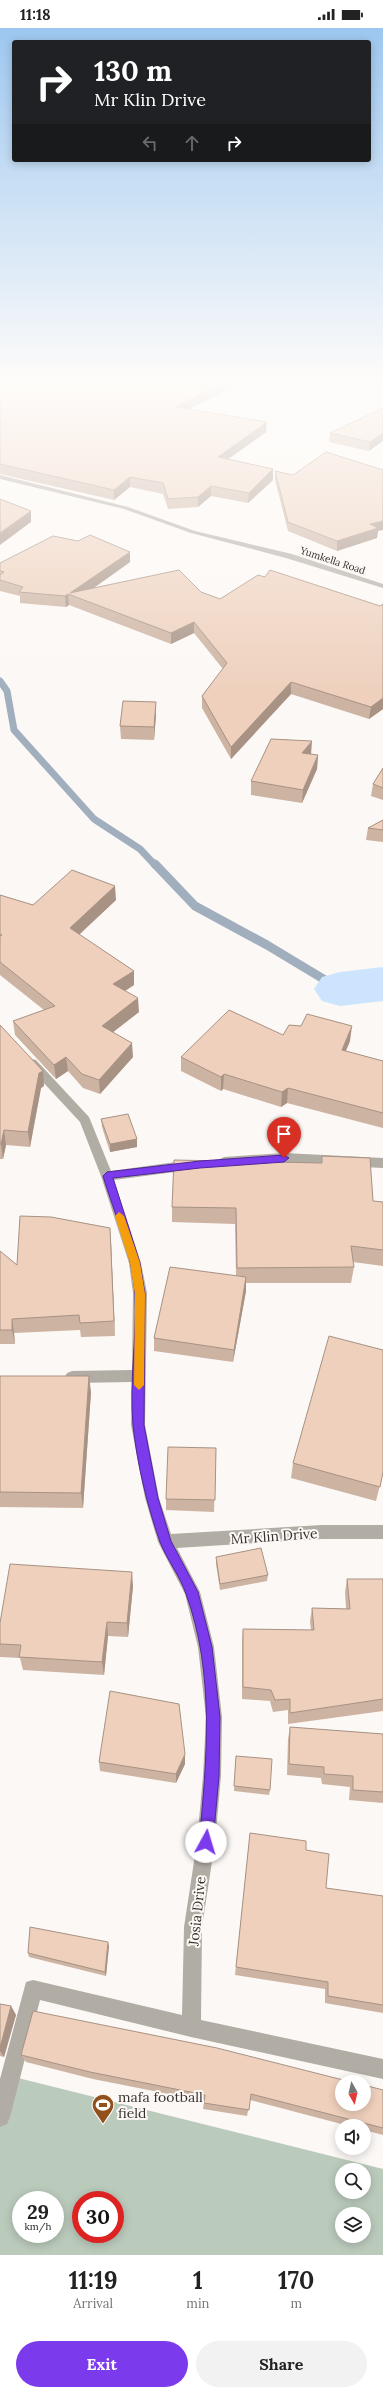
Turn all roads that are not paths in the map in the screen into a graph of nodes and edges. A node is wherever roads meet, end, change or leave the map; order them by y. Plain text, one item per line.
1 (44, 488) edge
2 (383, 586) edge
3 (21, 1052) edge
4 (215, 1163) edge
5 (383, 1163) edge
6 (200, 1164) edge
7 (107, 1176) junction
8 (139, 1376) junction
9 (62, 1378) edge
10 (383, 1532) edge
11 (166, 1542) junction
12 (191, 2027) junction
13 (383, 2069) edge
14 (0, 2117) edge

1 - 2 street, Yumkella Road
3 - 7 street, Josia Drive
4 - 5 street
6 - 7 street
7 - 8 street, Josia Drive
8 - 9 street
8 - 11 street, Josia Drive
10 - 11 street, Mr Klin Drive
11 - 12 street, Josia Drive
12 - 13 street
12 - 14 street

